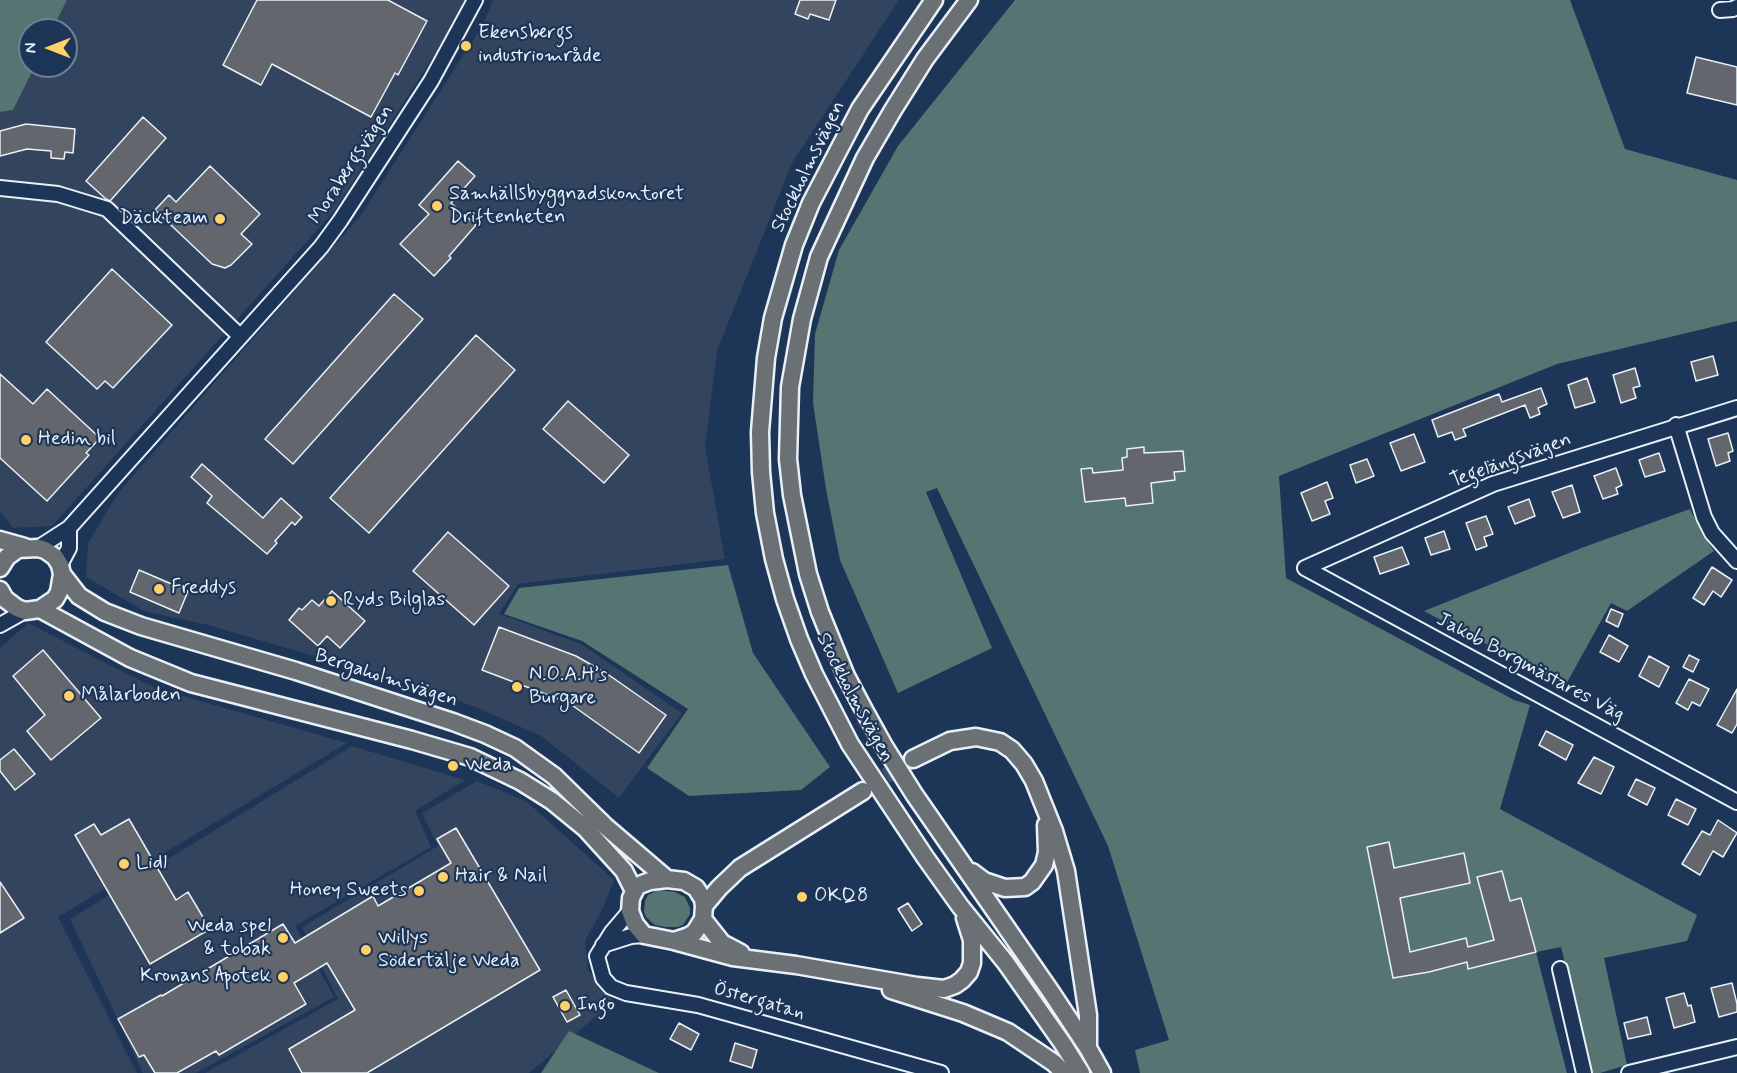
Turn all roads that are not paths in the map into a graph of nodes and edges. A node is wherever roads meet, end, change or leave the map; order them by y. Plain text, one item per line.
1 (475, 0) edge
2 (934, 0) edge
3 (969, 0) edge
4 (1737, 7) edge
5 (1720, 10) dead end
6 (0, 188) edge
7 (240, 336) junction
8 (1737, 408) edge
9 (1676, 425) junction
10 (69, 528) junction
11 (0, 540) edge
12 (31, 547) junction
13 (1737, 561) edge
14 (0, 568) edge
15 (1305, 568) joint
16 (61, 570) junction
17 (0, 590) edge
18 (32, 610) junction
19 (0, 625) edge
20 (913, 759) tunnel mouth
21 (863, 791) tunnel mouth
22 (1737, 802) edge
23 (1043, 804) junction
24 (740, 868) junction
25 (967, 870) junction
26 (667, 879) junction
27 (691, 884) junction
28 (634, 891) junction
29 (960, 906) junction
30 (630, 911) junction
31 (704, 912) junction
32 (644, 935) junction
33 (674, 941) junction
34 (603, 945) junction
35 (750, 958) junction
36 (1560, 969) dead end
37 (851, 975) junction
38 (1737, 1047) edge
39 (1088, 1048) junction
40 (941, 1073) edge
41 (1064, 1073) edge
42 (1081, 1073) edge
43 (1102, 1073) edge
44 (1584, 1073) edge
45 (1629, 1073) edge

1 - 7 street, Morabergsvägen
2 - 29 main road, Stockholmsvägen
3 - 25 main road, Stockholmsvägen
4 - 5 street
6 - 7 street
7 - 10 street, Morabergsvägen
8 - 9 street, Tegelängsvägen
9 - 13 street
9 - 15 street, Tegelängsvägen
10 - 12 street, Morabergsvägen
10 - 16 street
11 - 12 main road
12 - 14 main road
12 - 16 main road, Bergaholmsvägen
15 - 22 street, Jakob Borgmästares Väg
16 - 18 main road
16 - 26 main road, Bergaholmsvägen
17 - 18 main road
18 - 19 street
18 - 28 main road
20 - 23 main road
21 - 24 main road
23 - 25 main road
23 - 39 main road
24 - 27 main road
24 - 31 main road
25 - 39 main road, Stockholmsvägen
26 - 27 main road
26 - 28 main road
27 - 31 main road
28 - 30 main road
29 - 37 main road
29 - 42 main road, Stockholmsvägen
30 - 32 main road
30 - 34 street
31 - 33 main road
31 - 35 main road
32 - 33 main road
32 - 34 street
33 - 35 main road
34 - 40 street, Östergatan
35 - 37 main road
36 - 44 street
37 - 41 main road
38 - 45 street
39 - 43 main road, Stockholmsvägen

